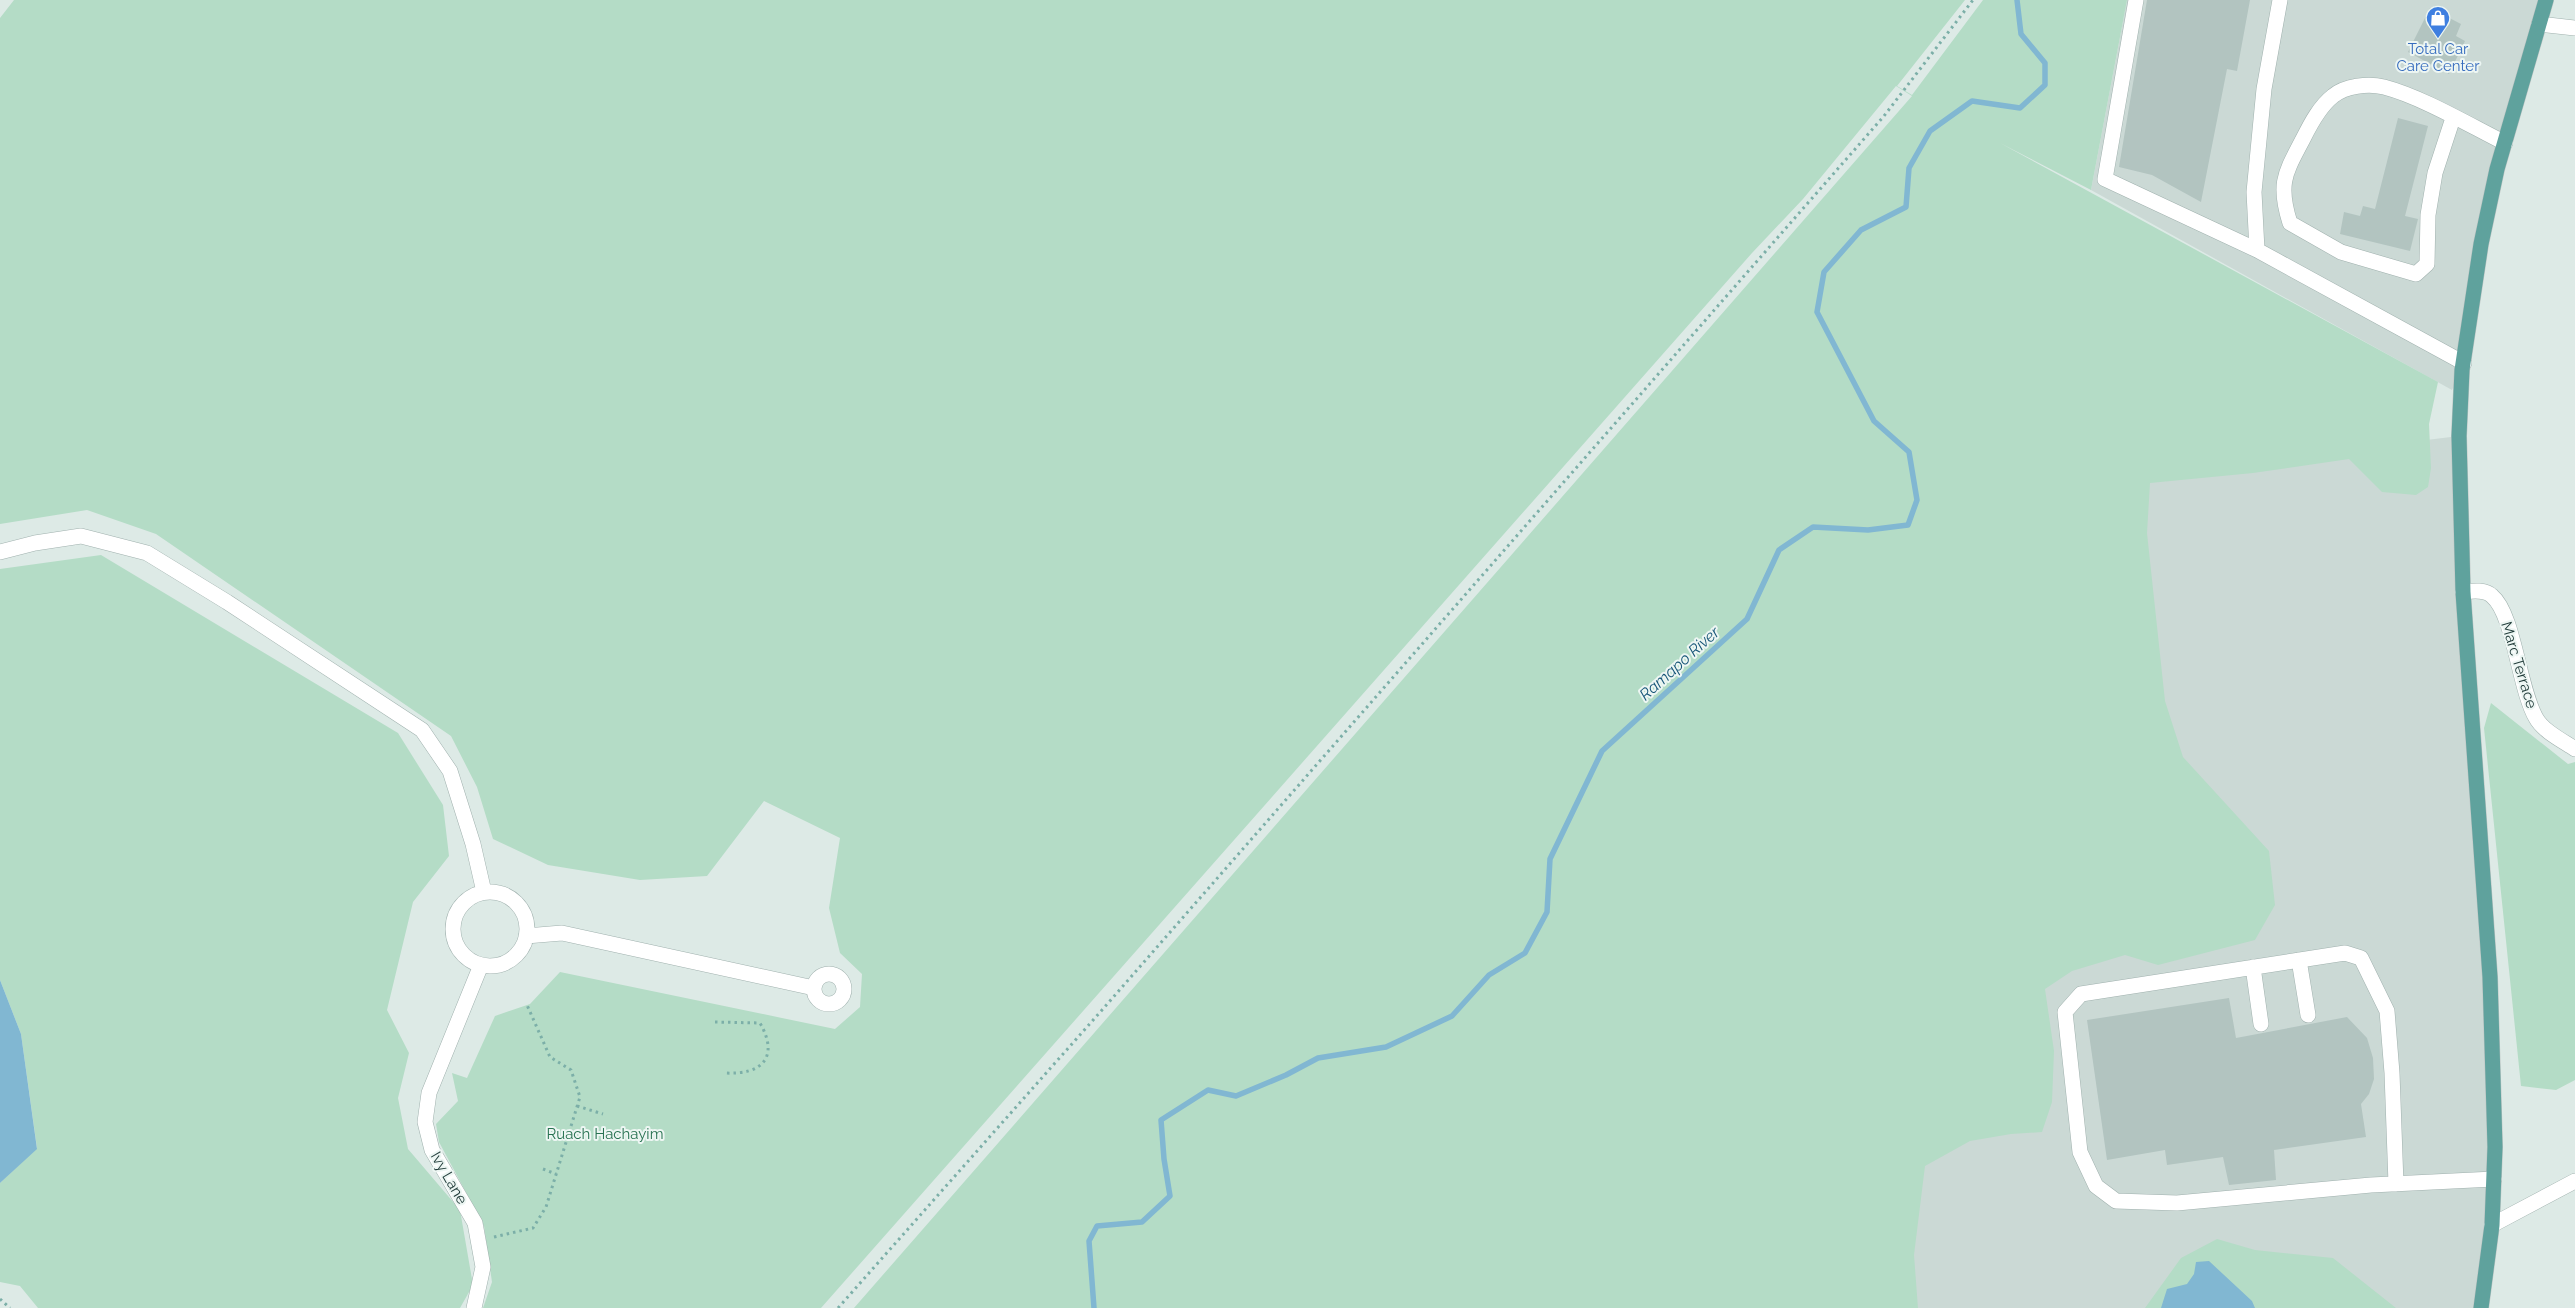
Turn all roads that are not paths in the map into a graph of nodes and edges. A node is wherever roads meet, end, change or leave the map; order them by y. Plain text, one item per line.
1 (2136, 0) edge
2 (2280, 0) edge
3 (2543, 1) edge
4 (2539, 24) junction
5 (2575, 28) edge
6 (2453, 118) junction
7 (2505, 143) junction
8 (2257, 250) junction
9 (2464, 362) junction
10 (0, 552) edge
11 (2463, 592) junction
12 (2575, 749) edge
13 (484, 892) junction
14 (526, 936) junction
15 (2299, 960) junction
16 (481, 965) junction
17 (2252, 967) junction
18 (814, 988) dead end
19 (2308, 1015) dead end
20 (2261, 1024) dead end
21 (2494, 1179) junction
22 (2575, 1180) edge
23 (2396, 1184) junction
24 (2492, 1225) junction
25 (474, 1308) edge
26 (2481, 1308) edge

1 - 8 street
2 - 8 street
3 - 4 main road
4 - 5 street
4 - 7 main road
6 - 6 street
6 - 7 street
7 - 9 main road
8 - 9 street
9 - 11 main road
10 - 13 street
11 - 12 street, Marc Terrace
11 - 21 main road
13 - 14 street
13 - 16 street
14 - 16 street
14 - 18 street
15 - 17 street
15 - 19 street
15 - 23 street
16 - 25 street, Ivy Lane
17 - 20 street
17 - 23 street
21 - 23 street
21 - 24 main road
22 - 24 street
24 - 26 main road

